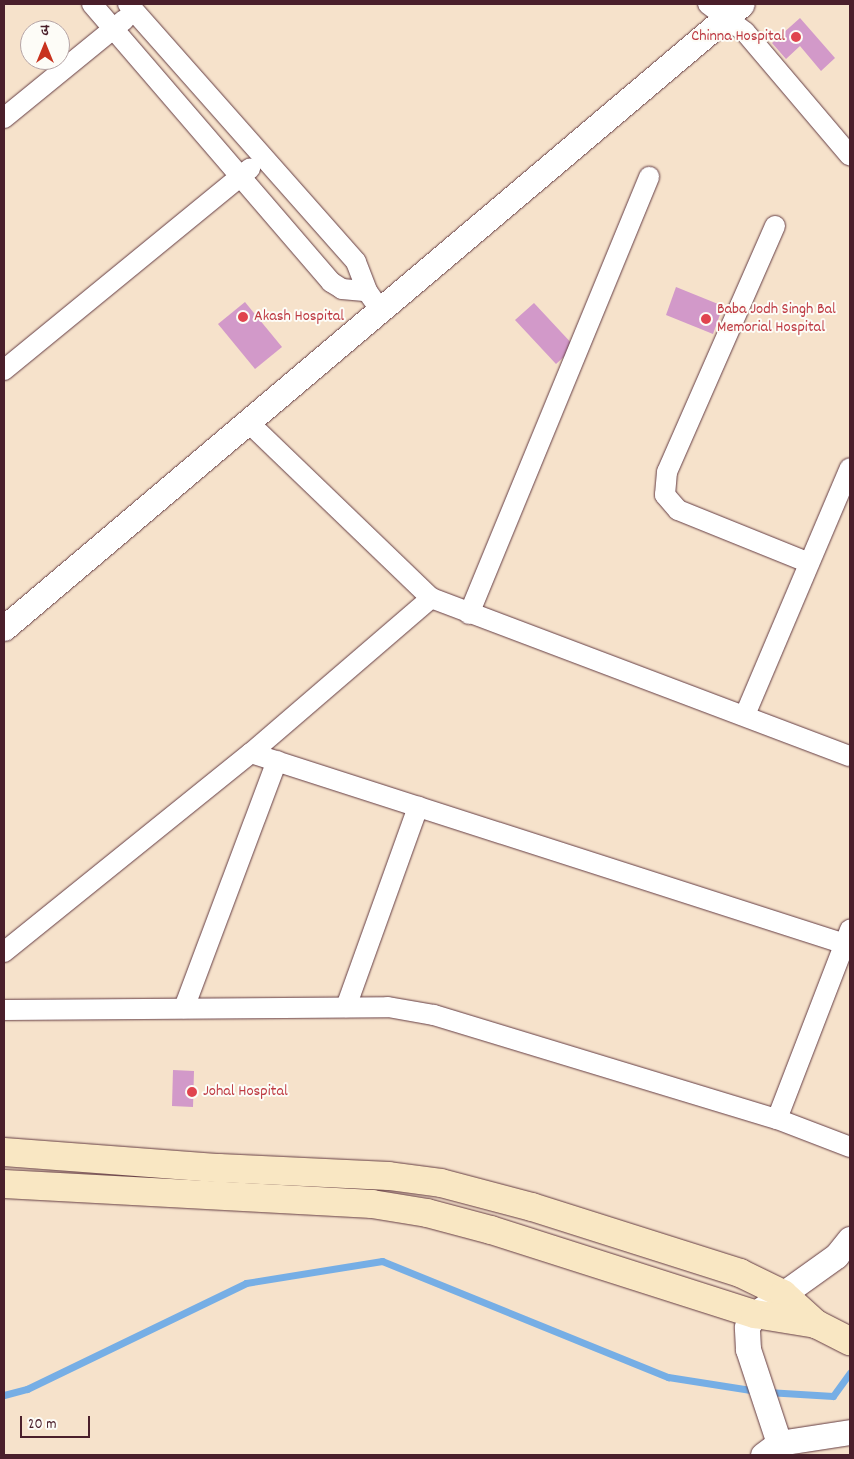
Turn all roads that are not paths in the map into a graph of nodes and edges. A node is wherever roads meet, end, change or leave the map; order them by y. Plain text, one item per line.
1 (92, 4) edge
2 (131, 7) edge
3 (726, 8) edge
4 (114, 29) junction
5 (4, 118) edge
6 (850, 156) edge
7 (263, 158) junction
8 (241, 176) junction
9 (649, 177) dead end
10 (775, 226) dead end
11 (374, 300) junction
12 (4, 370) edge
13 (248, 422) junction
14 (850, 468) edge
15 (809, 563) junction
16 (431, 598) junction
17 (469, 614) junction
18 (4, 628) edge
19 (745, 715) junction
20 (251, 753) junction
21 (850, 756) edge
22 (277, 761) junction
23 (418, 807) junction
24 (847, 937) edge
25 (4, 952) edge
26 (346, 1007) junction
27 (184, 1008) junction
28 (4, 1010) edge
29 (777, 1120) junction
30 (850, 1147) edge
31 (4, 1152) edge
32 (4, 1184) edge
33 (850, 1240) edge
34 (783, 1294) junction
35 (755, 1314) junction
36 (816, 1324) junction
37 (850, 1341) edge
38 (850, 1432) edge
39 (771, 1449) edge

1 - 4 street
2 - 4 street
2 - 7 street
3 - 6 street
3 - 11 street
4 - 5 street
4 - 8 street
7 - 8 street
7 - 11 street
8 - 11 street
8 - 12 street
9 - 17 street
10 - 15 street
11 - 13 street
13 - 16 street
13 - 18 street
14 - 15 street
15 - 19 street
16 - 17 street
16 - 20 street
17 - 19 street
19 - 21 street
20 - 22 street
20 - 25 street
22 - 23 street
22 - 27 street
23 - 24 street
23 - 26 street
24 - 29 street
26 - 27 street
26 - 29 street
27 - 28 street
29 - 30 street
31 - 34 main road
32 - 35 main road
33 - 34 street
34 - 35 street
34 - 36 main road
35 - 36 main road
35 - 39 street
36 - 37 main road
38 - 39 street

